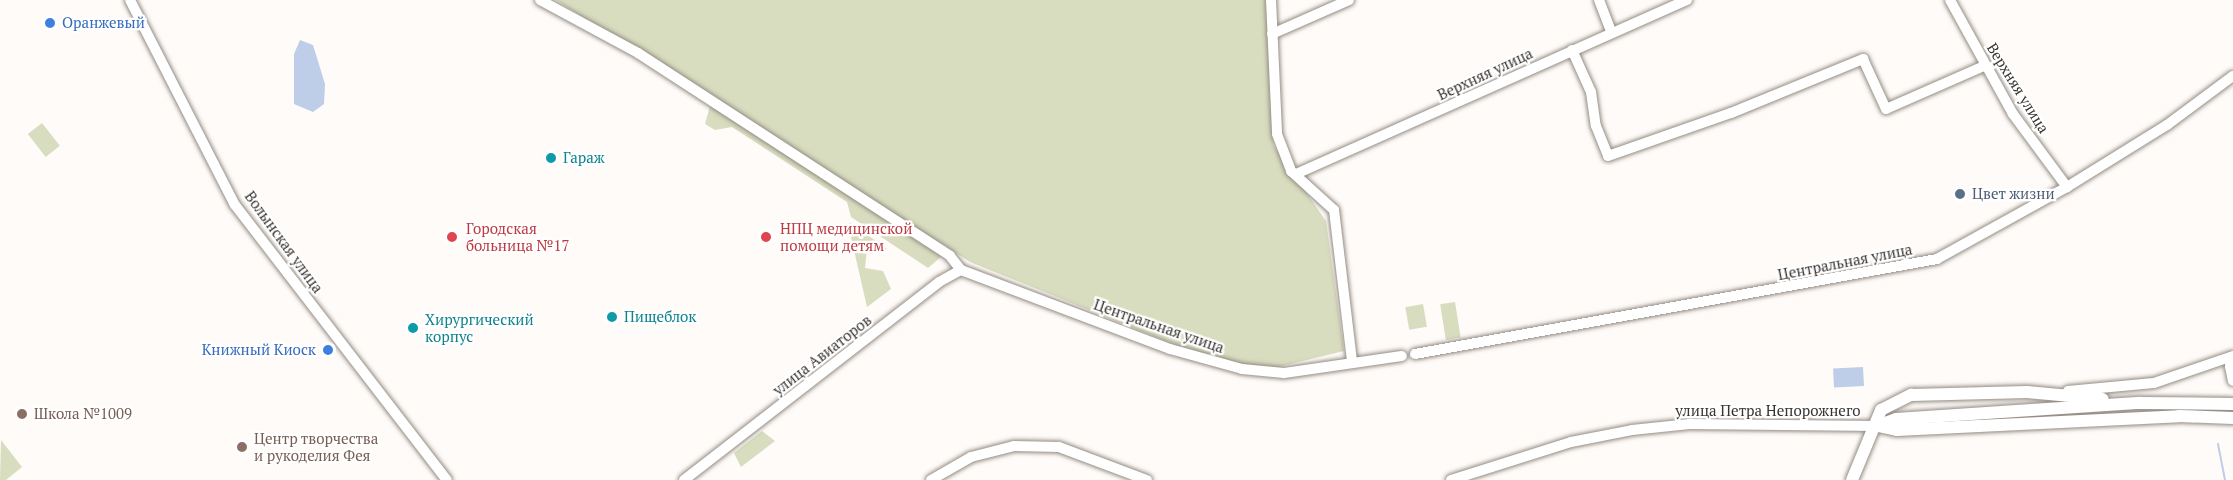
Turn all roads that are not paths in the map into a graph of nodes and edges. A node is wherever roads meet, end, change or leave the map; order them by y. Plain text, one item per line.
1 (130, 0) edge
2 (540, 0) edge
3 (1271, 0) edge
4 (1349, 0) edge
5 (1599, 0) edge
6 (1687, 0) edge
7 (1950, 0) edge
8 (1611, 32) junction
9 (1272, 34) junction
10 (1572, 50) junction
11 (1984, 66) junction
12 (2233, 76) edge
13 (1296, 174) junction
14 (2067, 188) junction
15 (961, 270) junction
16 (1415, 354) dead end
17 (1402, 356) dead end
18 (2233, 357) edge
19 (1352, 361) junction
20 (2233, 381) edge
21 (2027, 392) junction
22 (2140, 403) junction
23 (2233, 404) edge
24 (2233, 418) edge
25 (1877, 426) junction
26 (447, 480) edge
27 (684, 480) edge
28 (931, 480) edge
29 (1147, 480) edge
30 (1451, 480) edge
31 (1852, 480) edge

1 - 26 street, Волынская улица
2 - 15 street
3 - 9 street
4 - 9 street
5 - 8 street
6 - 8 street, Верхняя улица
7 - 11 street, Верхняя улица
8 - 10 street, Верхняя улица
9 - 13 street
10 - 11 street
10 - 13 street, Верхняя улица
11 - 14 street, Верхняя улица
12 - 14 street, Центральная улица
13 - 19 street
14 - 16 street, Центральная улица
15 - 19 street, Центральная улица
15 - 27 street, улица Авиаторов
17 - 19 street, Центральная улица
18 - 20 street
18 - 21 street
21 - 22 main road
21 - 25 main road
22 - 23 main road, улица Петра Непорожнего
22 - 25 main road, улица Петра Непорожнего
24 - 25 main road, улица Петра Непорожнего
25 - 30 street, улица Петра Непорожнего
25 - 31 main road
28 - 29 street

